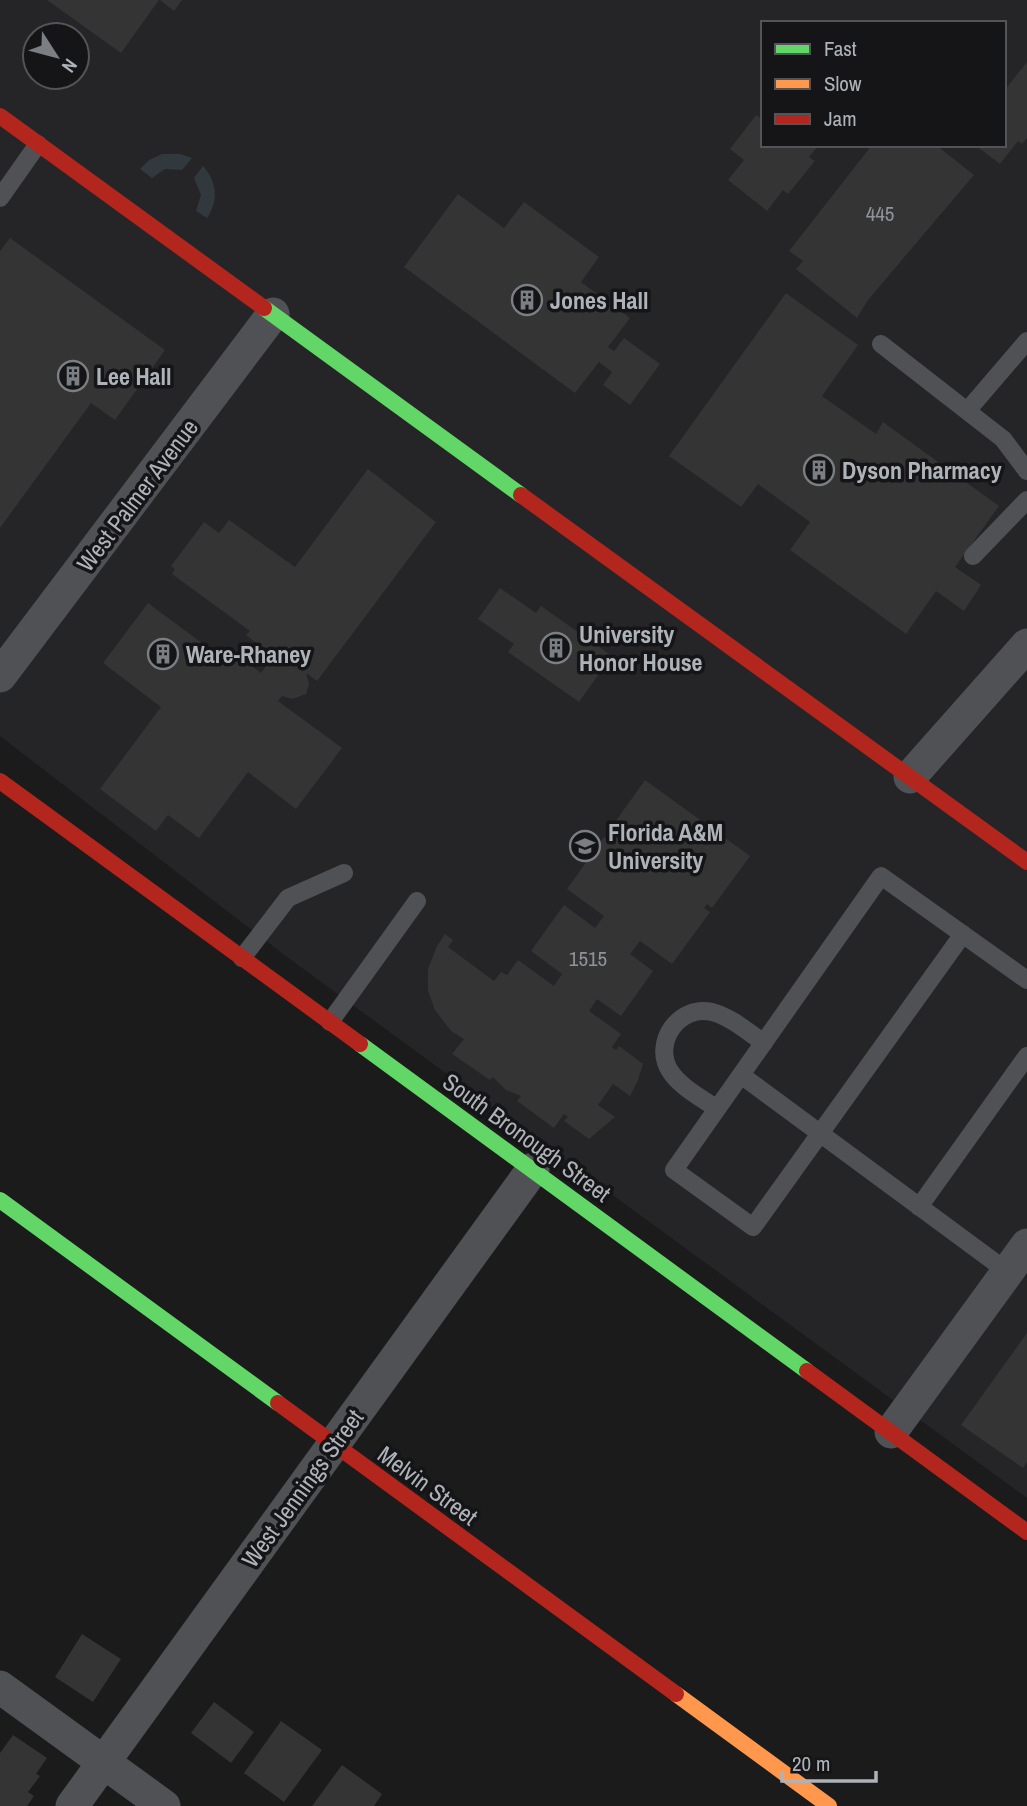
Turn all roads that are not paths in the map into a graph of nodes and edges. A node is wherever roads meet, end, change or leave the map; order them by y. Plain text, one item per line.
1 (0, 116) edge
2 (38, 144) junction
3 (0, 198) edge
4 (273, 314) junction
5 (1027, 341) edge
6 (881, 344) dead end
7 (967, 411) junction
8 (1027, 471) edge
9 (1027, 500) edge
10 (973, 556) dead end
11 (1027, 645) edge
12 (0, 676) edge
13 (910, 777) junction
14 (0, 781) edge
15 (1027, 862) edge
16 (344, 873) dead end
17 (417, 901) dead end
18 (963, 934) junction
19 (242, 958) junction
20 (1027, 980) edge
21 (330, 1022) junction
22 (764, 1043) junction
23 (1027, 1056) edge
24 (741, 1075) junction
25 (717, 1109) junction
26 (820, 1133) junction
27 (533, 1169) junction
28 (0, 1200) edge
29 (919, 1207) junction
30 (1027, 1245) edge
31 (1008, 1272) junction
32 (891, 1432) junction
33 (334, 1444) junction
34 (1027, 1532) edge
35 (2, 1692) edge
36 (104, 1762) junction
37 (72, 1806) edge
38 (164, 1806) edge
39 (829, 1806) edge

1 - 2 street
2 - 3 lane
2 - 4 street
4 - 12 street, West Palmer Avenue
4 - 13 street
5 - 7 lane
6 - 7 lane
7 - 8 lane
9 - 10 lane
11 - 13 street
13 - 15 street
14 - 19 street, South Bronough Street
16 - 19 lane
17 - 21 lane
18 - 20 lane
18 - 22 lane
18 - 26 lane
19 - 21 street, South Bronough Street
21 - 27 street, South Bronough Street
22 - 24 lane
22 - 25 lane
23 - 29 lane
24 - 25 lane
24 - 26 lane
25 - 26 lane
26 - 29 lane
27 - 32 street, South Bronough Street
27 - 33 street, West Jennings Street
28 - 33 street, Melvin Street
29 - 31 lane
30 - 31 street
31 - 32 street
32 - 34 street, South Bronough Street
33 - 36 street, West Jennings Street
33 - 39 street, Melvin Street
35 - 36 street
36 - 37 street, West Jennings Street
36 - 38 street

